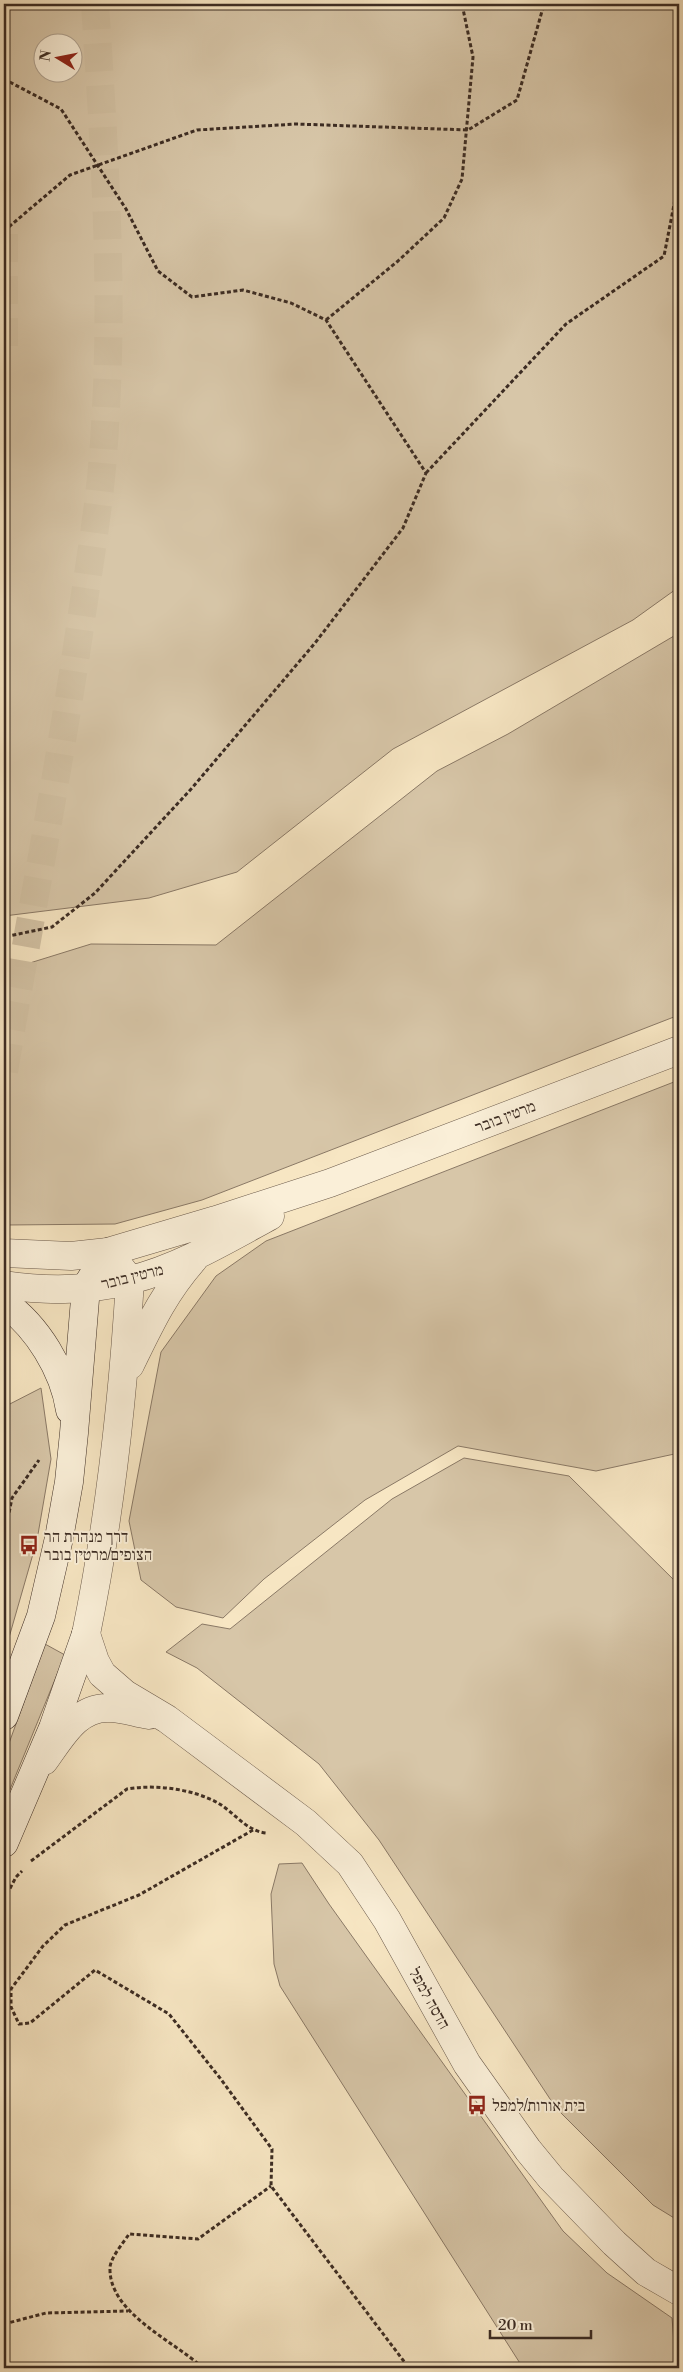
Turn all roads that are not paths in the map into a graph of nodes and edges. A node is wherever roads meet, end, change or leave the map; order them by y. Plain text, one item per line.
1 (679, 1050) edge
2 (330, 1182) junction
3 (108, 1252) junction
4 (200, 1252) junction
5 (4, 1253) edge
6 (130, 1280) junction
7 (4, 1286) edge
8 (86, 1287) junction
9 (4, 1303) edge
10 (124, 1377) junction
11 (74, 1432) junction
12 (86, 1634) junction
13 (4, 1716) edge
14 (167, 1719) junction
15 (35, 1773) junction
16 (4, 1843) edge
17 (679, 2291) edge

1 - 2 street, מרטין בובר
2 - 3 street, מרטין בובר
2 - 4 street, מרטין בובר
3 - 5 street, מרטין בובר
3 - 6 street
3 - 8 street
4 - 6 street, מרטין בובר
4 - 10 street
6 - 8 street, מרטין בובר
6 - 10 street
7 - 8 street, מרטין בובר
8 - 11 street
9 - 11 street
10 - 12 street
11 - 13 street
12 - 14 street, הדסה למפל
12 - 15 street
14 - 15 street, הדסה למפל
14 - 17 street, הדסה למפל
15 - 16 street

